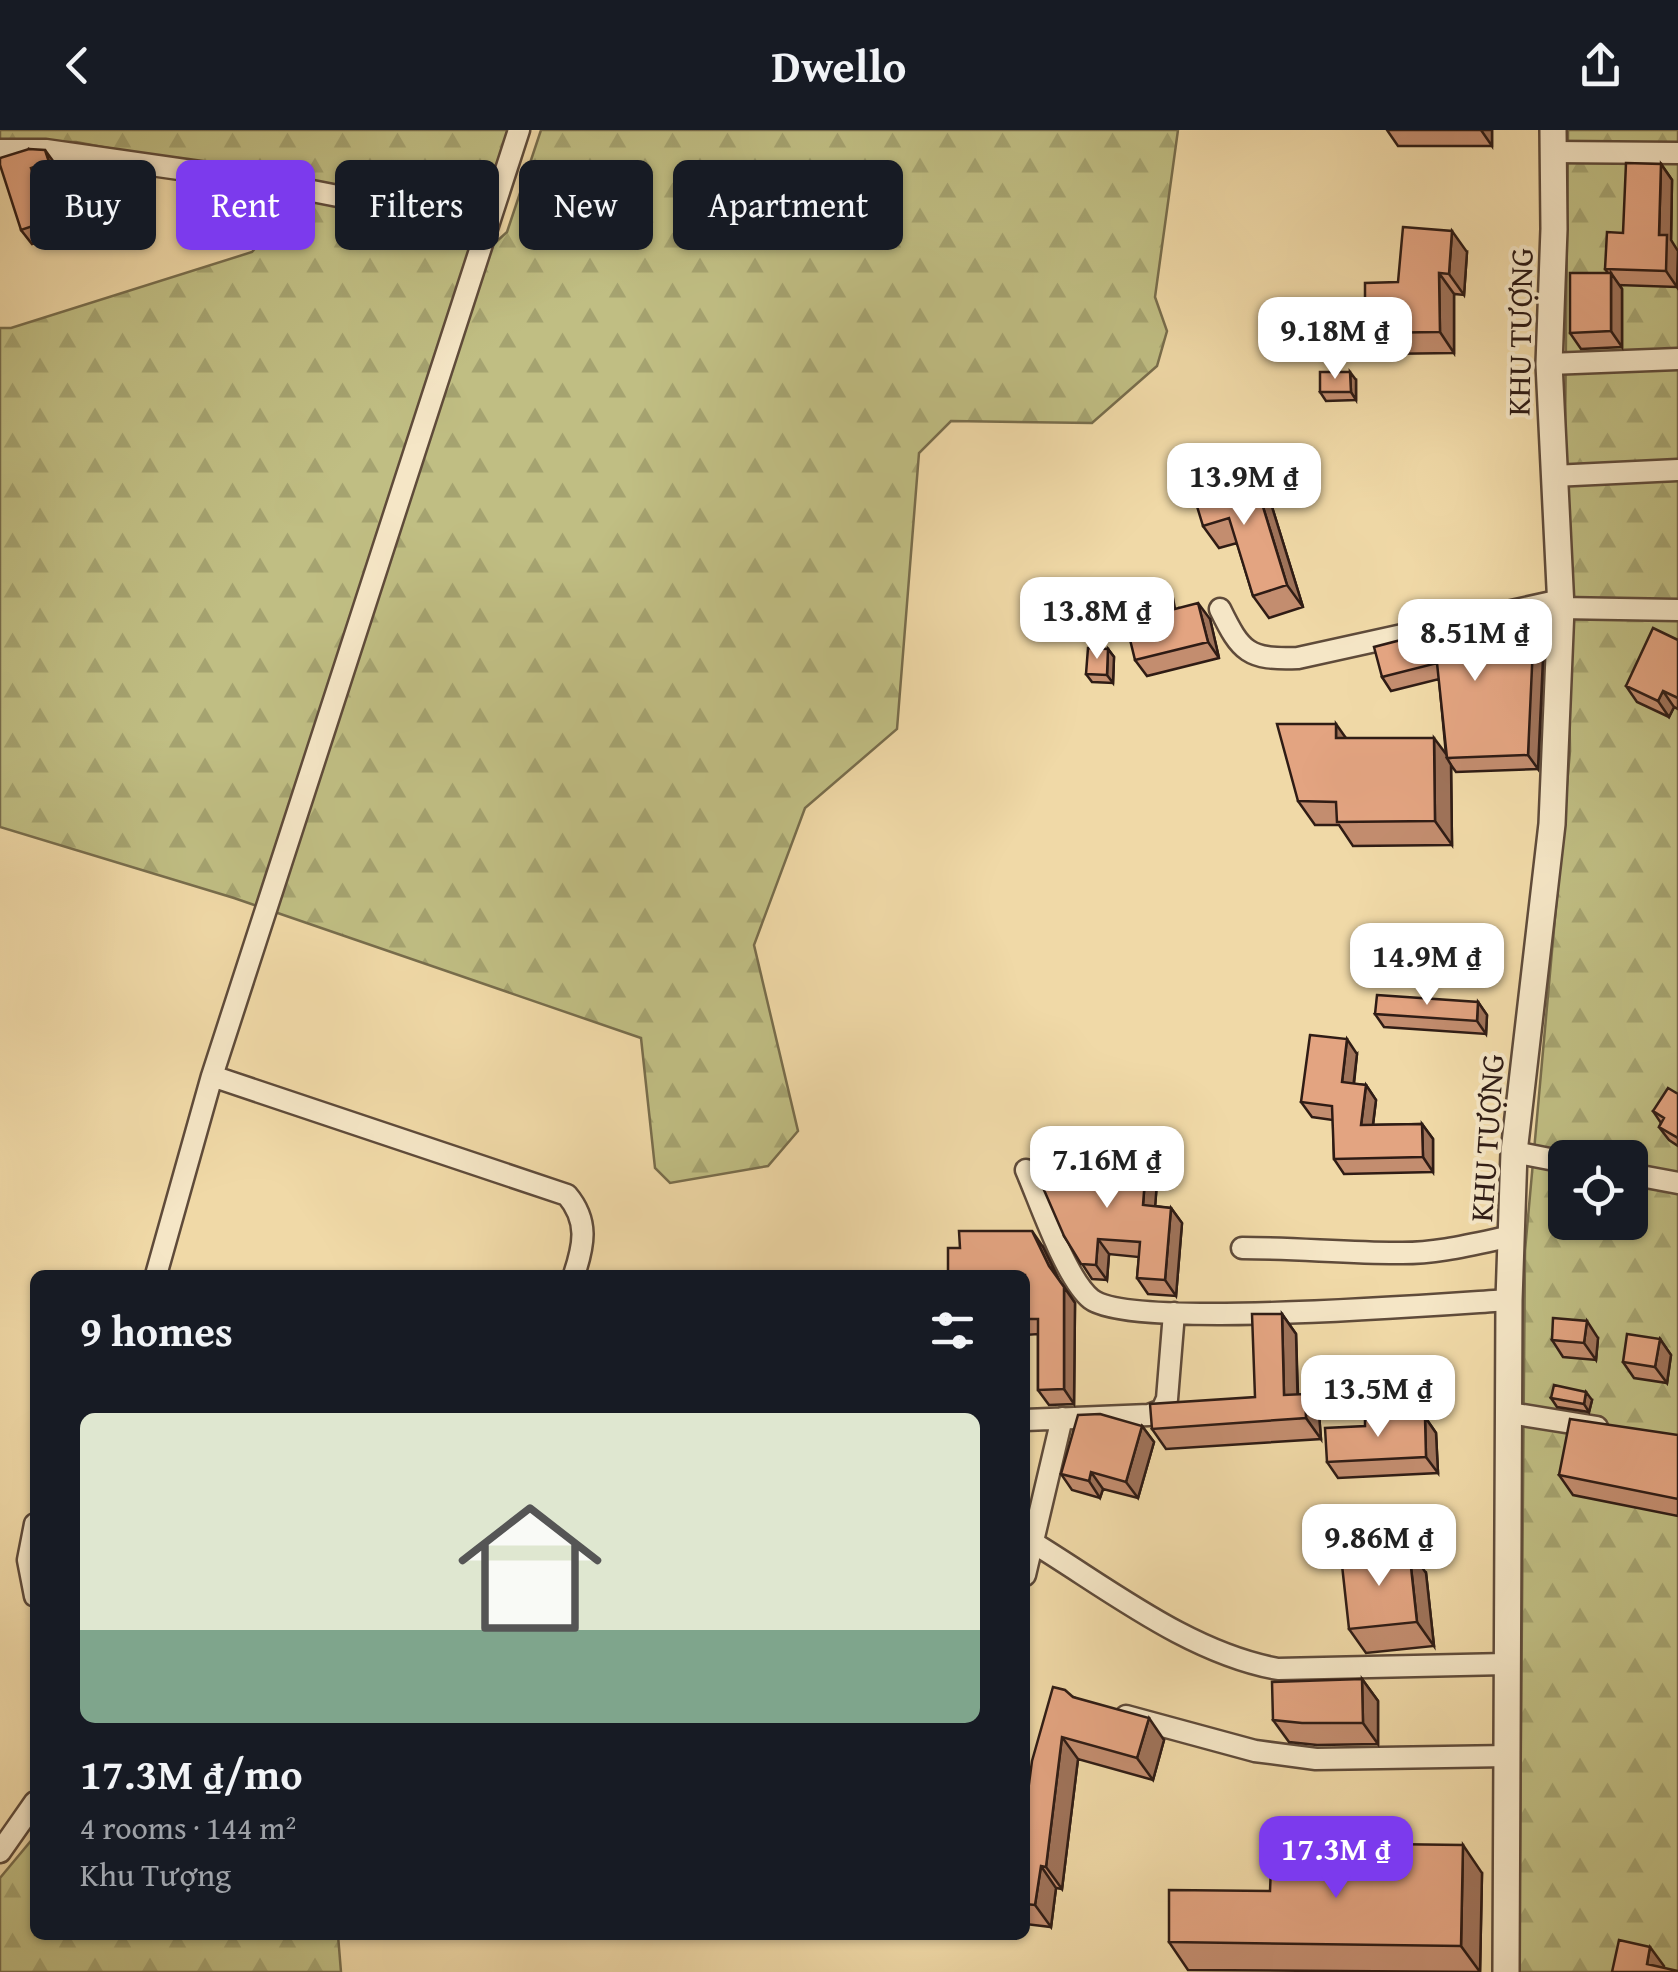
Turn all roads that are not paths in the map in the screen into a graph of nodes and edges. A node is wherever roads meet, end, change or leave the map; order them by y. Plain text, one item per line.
1 (519, 130) edge
2 (1553, 141) edge
3 (0, 150) edge
4 (1678, 154) edge
5 (499, 188) edge
6 (335, 195) edge
7 (478, 250) edge
8 (1678, 359) edge
9 (1549, 364) junction
10 (1678, 470) edge
11 (1553, 476) junction
12 (1561, 604) junction
13 (1220, 609) dead end
14 (1678, 610) edge
15 (212, 1076) junction
16 (1514, 1152) junction
17 (1548, 1159) edge
18 (1026, 1170) dead end
19 (1648, 1177) edge
20 (1678, 1182) edge
21 (1512, 1236) junction
22 (1242, 1248) dead end
23 (157, 1270) edge
24 (575, 1270) edge
25 (1509, 1300) junction
26 (1174, 1313) junction
27 (1510, 1413) junction
28 (1062, 1418) junction
29 (1030, 1420) edge
30 (1622, 1431) edge
31 (1032, 1542) junction
32 (1030, 1551) edge
33 (1506, 1664) junction
34 (1110, 1711) edge
35 (1508, 1756) junction
36 (30, 1809) edge
37 (0, 1852) edge
38 (1506, 1972) edge

1 - 5 street
2 - 4 street
2 - 9 street, KHU TƯỢNG
3 - 6 street
7 - 15 street
8 - 9 street
9 - 11 street, KHU TƯỢNG
10 - 11 street
11 - 12 street, KHU TƯỢNG
12 - 13 street
12 - 14 street
12 - 16 street, KHU TƯỢNG
15 - 23 street
15 - 24 street
16 - 17 street
16 - 21 street, KHU TƯỢNG
18 - 26 street
19 - 20 street
21 - 22 street
21 - 25 street, KHU TƯỢNG
25 - 26 street
25 - 27 street, KHU TƯỢNG
26 - 28 street
27 - 30 street
27 - 33 street, KHU TƯỢNG
28 - 29 street
28 - 31 street
31 - 32 street
31 - 33 street
33 - 35 street, KHU TƯỢNG
34 - 35 street
35 - 38 street, KHU TƯỢNG
36 - 37 street

